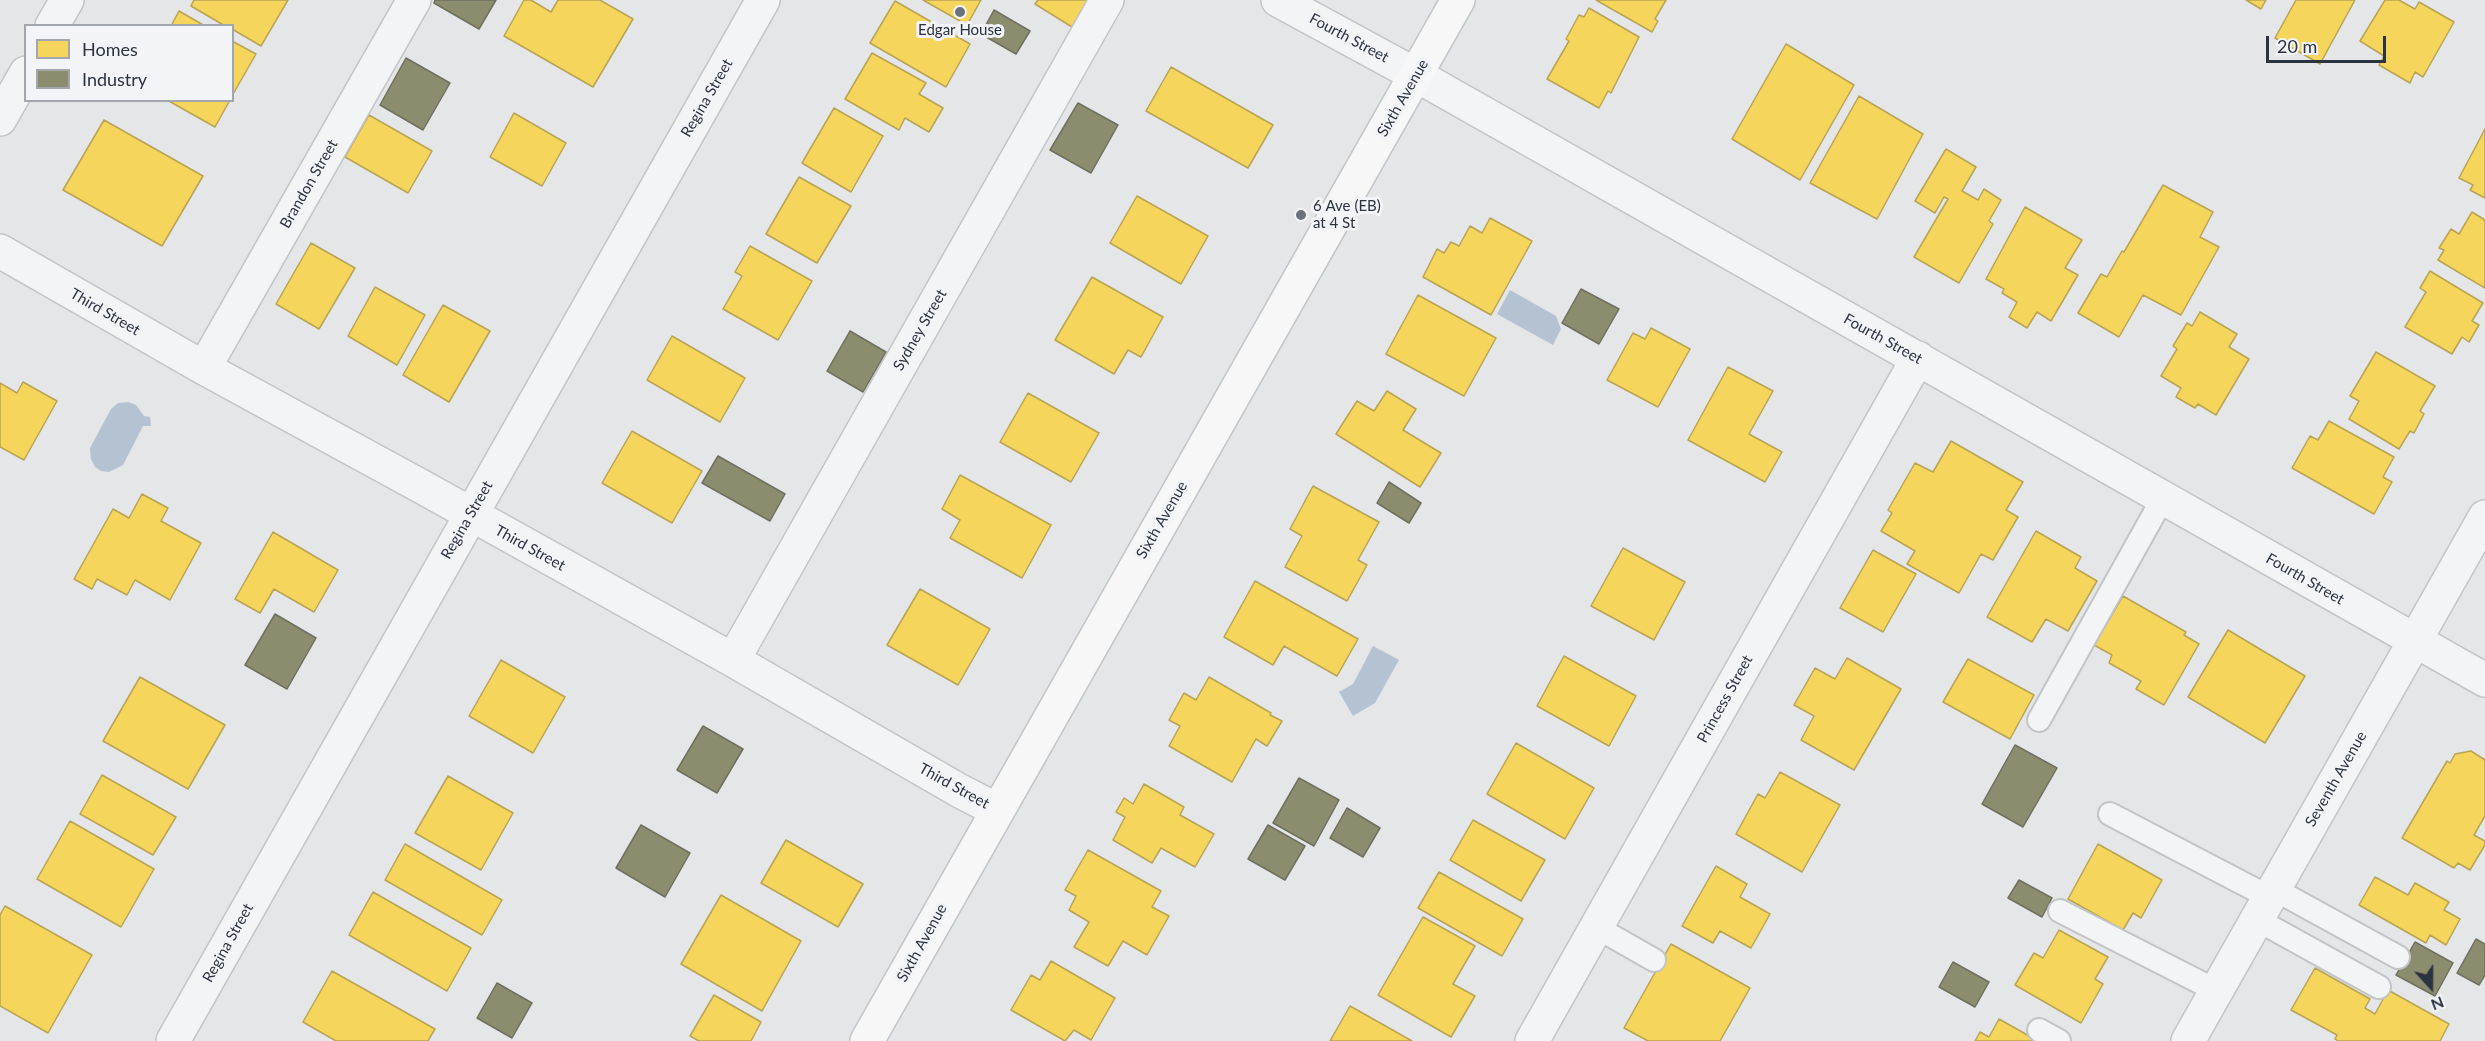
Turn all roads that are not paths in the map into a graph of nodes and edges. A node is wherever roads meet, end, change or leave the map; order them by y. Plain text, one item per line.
1 (67, 0) edge
2 (414, 0) edge
3 (763, 0) edge
4 (1107, 0) edge
5 (1278, 0) edge
6 (1458, 0) edge
7 (53, 24) edge
8 (1416, 75) junction
9 (24, 76) edge
10 (0, 118) edge
11 (0, 251) edge
12 (1918, 358) junction
13 (204, 369) junction
14 (2163, 498) junction
15 (471, 514) junction
16 (2485, 517) edge
17 (2415, 641) junction
18 (733, 660) junction
19 (2485, 680) edge
20 (2038, 720) dead end
21 (997, 810) junction
22 (2110, 814) dead end
23 (2267, 902) junction
24 (2060, 911) dead end
25 (1596, 927) junction
26 (2398, 957) dead end
27 (1654, 960) dead end
28 (2379, 987) dead end
29 (2217, 990) junction
30 (173, 1041) edge
31 (867, 1041) edge
32 (1532, 1041) edge
33 (2187, 1041) edge

1 - 7 street
2 - 13 street, Brandon Street
3 - 15 street, Regina Street
4 - 18 street, Sydney Street
5 - 8 street, Fourth Street
6 - 8 street, Sixth Avenue
8 - 12 street, Fourth Street
8 - 21 street, Sixth Avenue
9 - 10 street
11 - 13 street, Third Street
12 - 14 street, Fourth Street
12 - 25 street, Princess Street
13 - 15 street, Third Street
14 - 17 street, Fourth Street
14 - 20 lane
15 - 18 street, Third Street
15 - 30 street, Regina Street
16 - 17 street, Seventh Avenue
17 - 19 street, Fourth Street
17 - 23 street, Seventh Avenue
18 - 21 street, Third Street
21 - 31 street, Sixth Avenue
22 - 23 lane
23 - 26 lane
23 - 28 lane
23 - 29 street, Seventh Avenue
24 - 29 lane
25 - 27 lane
25 - 32 street, Princess Street
29 - 33 street, Seventh Avenue

